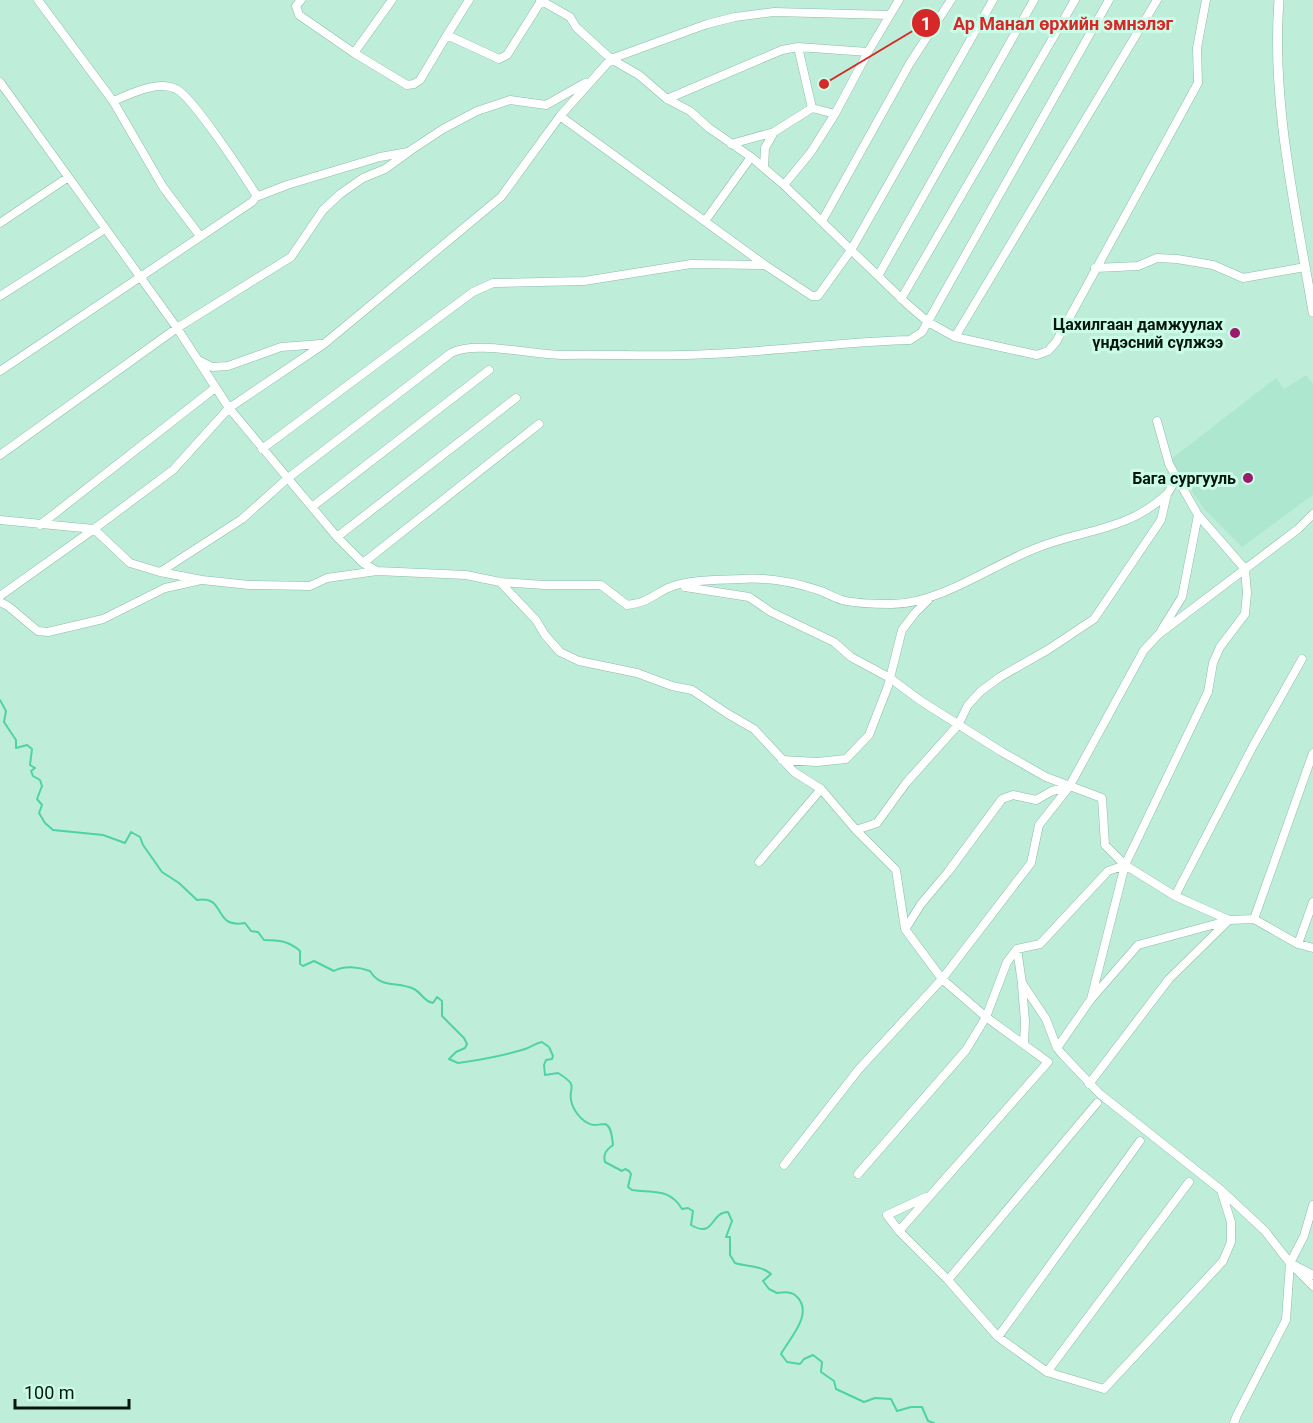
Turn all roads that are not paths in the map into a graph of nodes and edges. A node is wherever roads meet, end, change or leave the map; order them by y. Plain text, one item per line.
1 (39, 0) edge
2 (301, 0) edge
3 (392, 0) edge
4 (469, 0) edge
5 (540, 0) edge
6 (899, 0) edge
7 (951, 0) edge
8 (993, 0) edge
9 (1034, 0) edge
10 (1075, 0) edge
11 (1109, 0) edge
12 (1157, 0) edge
13 (1206, 0) edge
14 (1279, 0) edge
15 (890, 15) junction
16 (447, 35) junction
17 (798, 47) junction
18 (868, 52) junction
19 (354, 53) junction
20 (610, 59) junction
21 (596, 75) junction
22 (1, 86) edge
23 (667, 99) junction
24 (113, 101) junction
25 (812, 108) junction
26 (835, 114) junction
27 (560, 116) junction
28 (774, 132) junction
29 (731, 144) junction
30 (410, 151) junction
31 (751, 157) junction
32 (764, 168) junction
33 (67, 178) junction
34 (784, 185) junction
35 (256, 197) junction
36 (705, 221) junction
37 (822, 221) junction
38 (0, 223) edge
39 (105, 229) junction
40 (200, 236) junction
41 (851, 250) junction
42 (765, 266) junction
43 (1305, 267) junction
44 (1095, 268) junction
45 (878, 276) junction
46 (140, 277) junction
47 (0, 296) edge
48 (901, 299) junction
49 (1313, 312) edge
50 (928, 322) junction
51 (177, 328) junction
52 (955, 336) junction
53 (324, 344) junction
54 (196, 359) junction
55 (489, 370) dead end
56 (0, 371) edge
57 (214, 388) junction
58 (516, 398) dead end
59 (229, 408) junction
60 (1157, 422) dead end
61 (539, 424) dead end
62 (262, 449) junction
63 (0, 454) edge
64 (288, 478) junction
65 (1177, 478) junction
66 (1167, 494) junction
67 (312, 507) junction
68 (1313, 514) edge
69 (1198, 515) junction
70 (0, 520) edge
71 (40, 525) junction
72 (94, 529) junction
73 (336, 537) junction
74 (363, 563) junction
75 (1245, 568) junction
76 (377, 571) junction
77 (160, 572) junction
78 (202, 580) junction
79 (500, 582) junction
80 (668, 588) junction
81 (0, 596) edge
82 (932, 596) junction
83 (0, 602) edge
84 (1159, 634) junction
85 (1302, 658) dead end
86 (890, 678) junction
87 (958, 725) junction
88 (1313, 753) edge
89 (781, 760) junction
90 (1069, 787) junction
91 (821, 789) junction
92 (856, 830) junction
93 (759, 862) dead end
94 (1125, 865) junction
95 (1175, 896) junction
96 (1313, 902) edge
97 (1254, 919) junction
98 (1229, 920) junction
99 (905, 929) junction
100 (1298, 944) junction
101 (1313, 948) edge
102 (1017, 949) junction
103 (942, 979) junction
104 (1022, 983) junction
105 (1091, 999) junction
106 (986, 1017) junction
107 (1024, 1044) junction
108 (1057, 1048) junction
109 (1089, 1083) junction
110 (1097, 1103) dead end
111 (1140, 1141) dead end
112 (784, 1166) dead end
113 (858, 1174) dead end
114 (1189, 1182) dead end
115 (1221, 1190) junction
116 (931, 1195) junction
117 (1313, 1205) edge
118 (899, 1231) junction
119 (1290, 1263) junction
120 (1313, 1275) edge
121 (948, 1280) junction
122 (1313, 1286) edge
123 (998, 1337) junction
124 (1047, 1372) junction
125 (1234, 1423) edge

1 - 24 street
2 - 19 street
3 - 19 street
4 - 16 street
5 - 16 street
5 - 20 street
6 - 15 street
7 - 37 street
8 - 41 street
9 - 45 street
10 - 48 street
11 - 50 street
12 - 52 street
13 - 44 street
14 - 43 street
15 - 18 street
15 - 20 street
16 - 19 street
17 - 18 street
17 - 23 street
17 - 25 street
18 - 26 street
20 - 21 street
20 - 23 street
21 - 27 street
21 - 30 street
22 - 33 street
23 - 29 street
24 - 35 street
24 - 40 street
25 - 26 street
25 - 28 street
26 - 34 street
27 - 36 street
27 - 53 street
28 - 29 street
28 - 32 street
29 - 31 street
30 - 35 street
30 - 51 street
31 - 32 street
31 - 36 street
32 - 34 street
33 - 38 street
33 - 39 street
34 - 37 street
35 - 40 street
36 - 42 street
37 - 41 street
39 - 46 street
39 - 47 street
40 - 46 street
41 - 42 street
41 - 45 street
42 - 62 street
43 - 44 street
43 - 49 street
44 - 52 street
45 - 48 street
46 - 51 street
46 - 56 street
48 - 50 street
50 - 52 street
50 - 64 street
51 - 54 street
51 - 63 street
53 - 54 street
53 - 59 street
54 - 57 street
55 - 67 street
57 - 59 street
57 - 71 street
58 - 73 street
59 - 62 street
59 - 72 street
60 - 65 street
61 - 74 street
62 - 64 street
64 - 67 street
64 - 77 street
65 - 66 street
65 - 69 street
66 - 82 street
66 - 87 street
67 - 73 street
68 - 75 street
69 - 75 street
69 - 84 street
70 - 71 street
71 - 72 street
72 - 77 street
72 - 81 street
73 - 74 street
74 - 76 street
75 - 84 street
75 - 94 street
76 - 78 street
76 - 79 street
77 - 78 street
78 - 83 street
79 - 80 street
79 - 89 street
80 - 82 street
80 - 86 street
82 - 86 street
84 - 90 street
85 - 95 street
86 - 87 street
86 - 89 street
87 - 90 street
87 - 92 street
88 - 97 street
89 - 91 street
90 - 94 street
90 - 99 street
90 - 103 street
91 - 92 street
91 - 93 street
92 - 99 street
94 - 95 street
94 - 102 street
94 - 105 street
95 - 98 street
96 - 100 street
97 - 98 street
97 - 100 street
98 - 105 street
98 - 109 street
99 - 103 street
100 - 101 street
102 - 104 street
102 - 106 street
103 - 106 street
103 - 112 street
104 - 107 street
104 - 108 street
105 - 108 street
106 - 107 street
106 - 113 street
107 - 116 street
108 - 109 street
109 - 115 street
110 - 121 street
111 - 123 street
114 - 124 street
115 - 119 street
115 - 124 street
116 - 118 street
116 - 118 street
117 - 119 street
118 - 121 street
119 - 120 street
119 - 122 street
119 - 125 street
121 - 123 street
123 - 124 street

